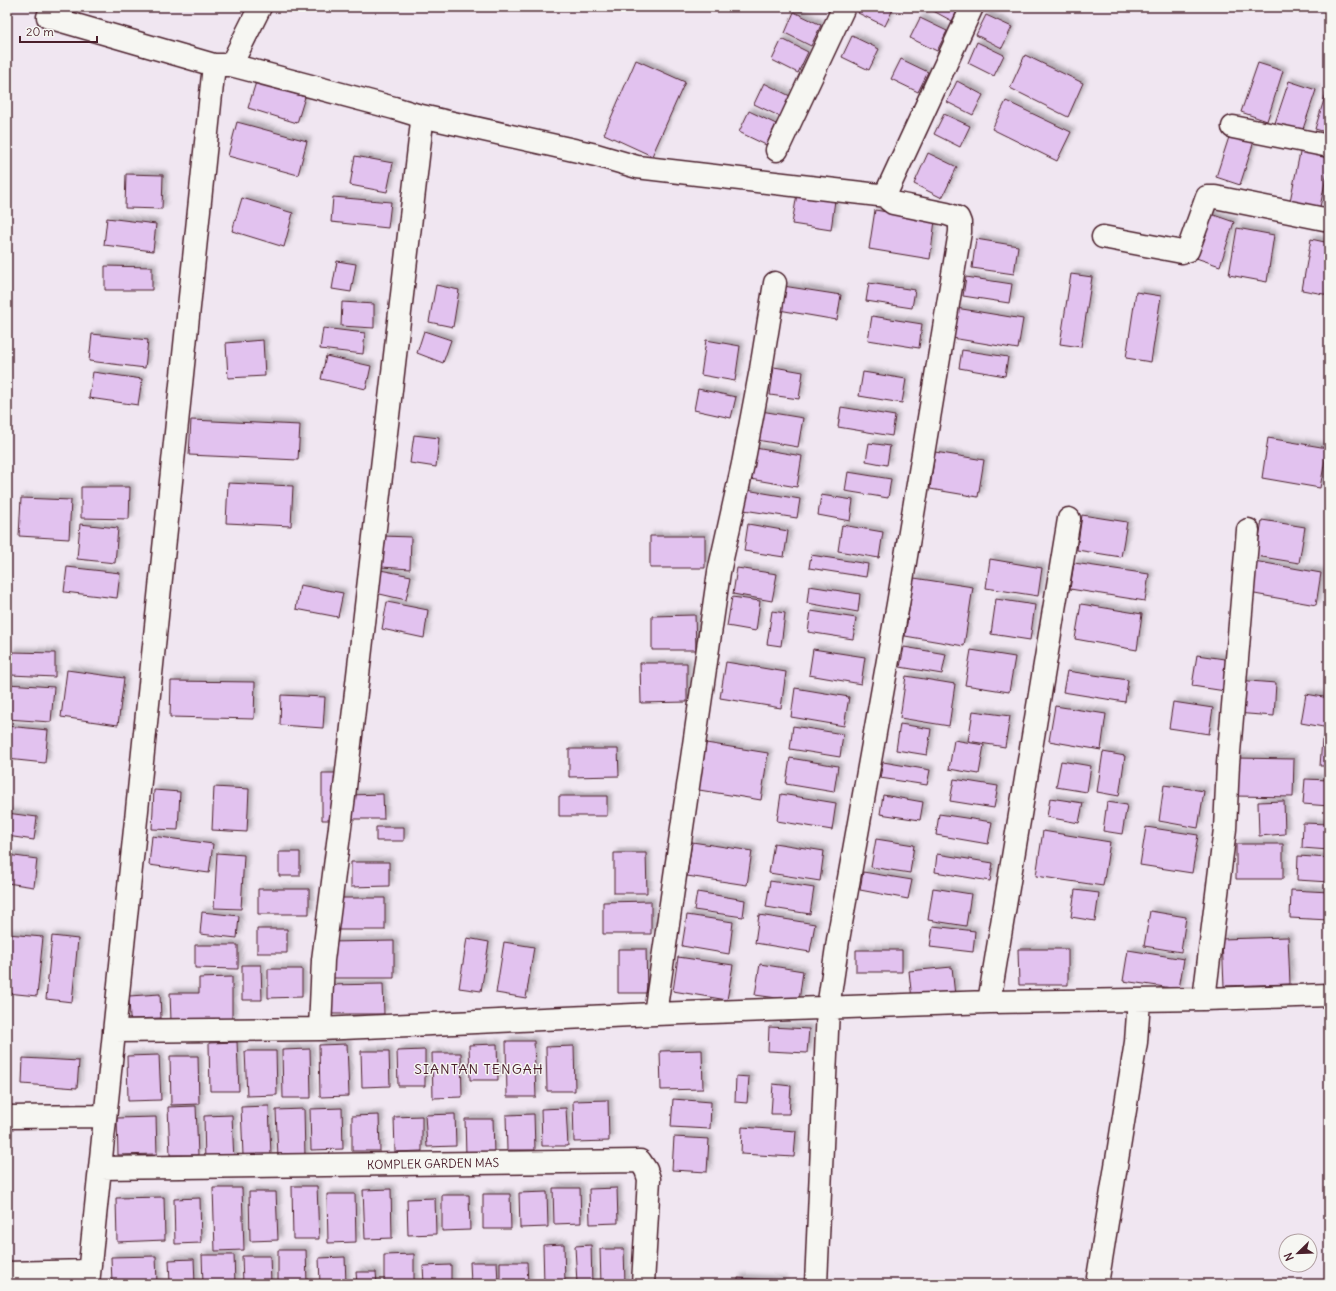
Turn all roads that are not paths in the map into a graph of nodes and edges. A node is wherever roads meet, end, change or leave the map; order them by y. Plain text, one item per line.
1 (52, 7) edge
2 (260, 7) edge
3 (844, 7) edge
4 (972, 7) edge
5 (223, 65) junction
6 (417, 115) junction
7 (1233, 127) dead end
8 (1329, 146) edge
9 (777, 150) dead end
10 (886, 196) junction
11 (1329, 220) edge
12 (1103, 237) dead end
13 (775, 283) dead end
14 (1069, 519) dead end
15 (1248, 530) dead end
16 (1329, 995) edge
17 (1204, 999) junction
18 (1138, 1000) junction
19 (989, 1002) junction
20 (828, 1008) junction
21 (655, 1014) junction
22 (320, 1029) junction
23 (114, 1031) junction
24 (105, 1116) junction
25 (7, 1117) edge
26 (100, 1168) junction
27 (7, 1273) edge
28 (89, 1278) edge
29 (643, 1284) edge
30 (816, 1284) edge
31 (1097, 1284) edge

1 - 5 street
2 - 5 street
3 - 9 street
4 - 10 street
5 - 6 street
5 - 23 street
6 - 10 street
6 - 22 street
7 - 8 street
10 - 20 street
11 - 12 street
13 - 21 street
14 - 19 street
15 - 17 street
16 - 17 street
17 - 18 street
18 - 19 street
18 - 31 street
19 - 20 street
20 - 21 street
20 - 30 street
21 - 22 street
22 - 23 street
23 - 24 street
24 - 25 street
24 - 26 street
26 - 28 street
26 - 29 street, KOMPLEK GARDEN MAS
27 - 28 street

